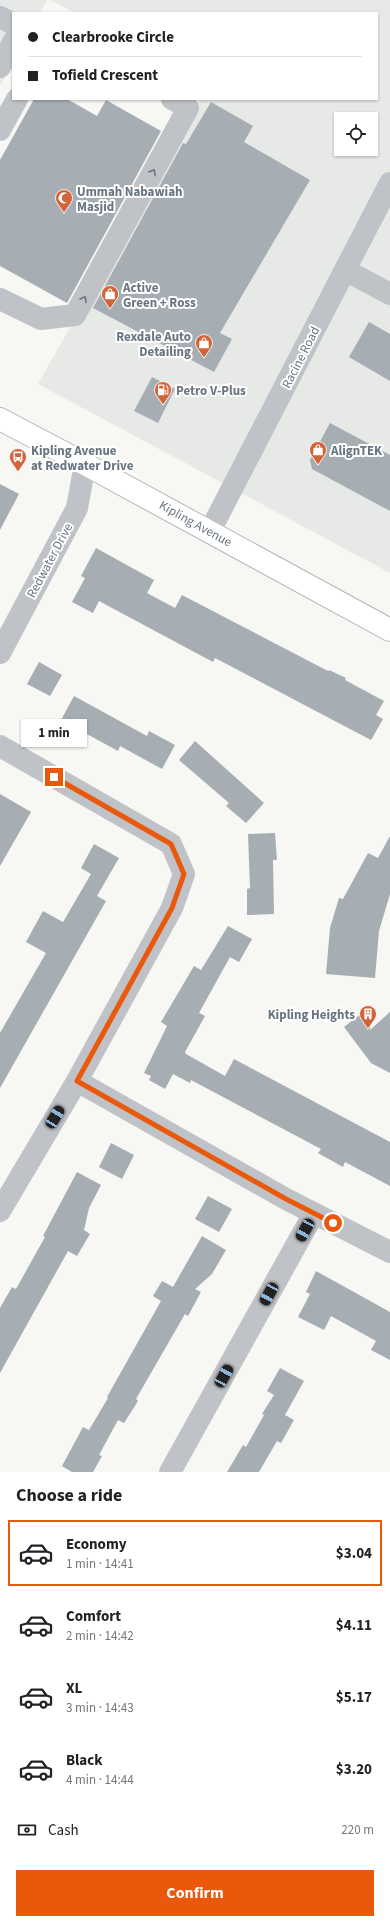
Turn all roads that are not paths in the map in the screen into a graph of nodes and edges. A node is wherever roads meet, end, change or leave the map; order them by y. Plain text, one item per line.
1 (0, 17) edge
2 (12, 23) edge
3 (12, 44) edge
4 (0, 67) edge
5 (16, 100) edge
6 (180, 103) edge
7 (0, 130) edge
8 (390, 184) edge
9 (345, 270) junction
10 (390, 294) edge
11 (0, 299) edge
12 (0, 419) edge
13 (86, 464) junction
14 (210, 531) junction
15 (390, 630) edge
16 (0, 652) edge
17 (0, 746) edge
18 (77, 1081) junction
19 (0, 1211) edge
20 (314, 1213) junction
21 (390, 1252) edge
22 (170, 1472) edge

1 - 2 street
3 - 4 street
5 - 7 street
11 -> 6 street
8 - 9 street, Racine Road
9 - 10 street
9 - 14 street, Racine Road
12 - 13 main road, Kipling Avenue
13 - 14 main road, Kipling Avenue
13 - 16 street, Redwater Drive
14 - 15 main road, Kipling Avenue
17 - 18 street
18 - 19 street
18 - 20 street
20 - 21 street
20 - 22 street

